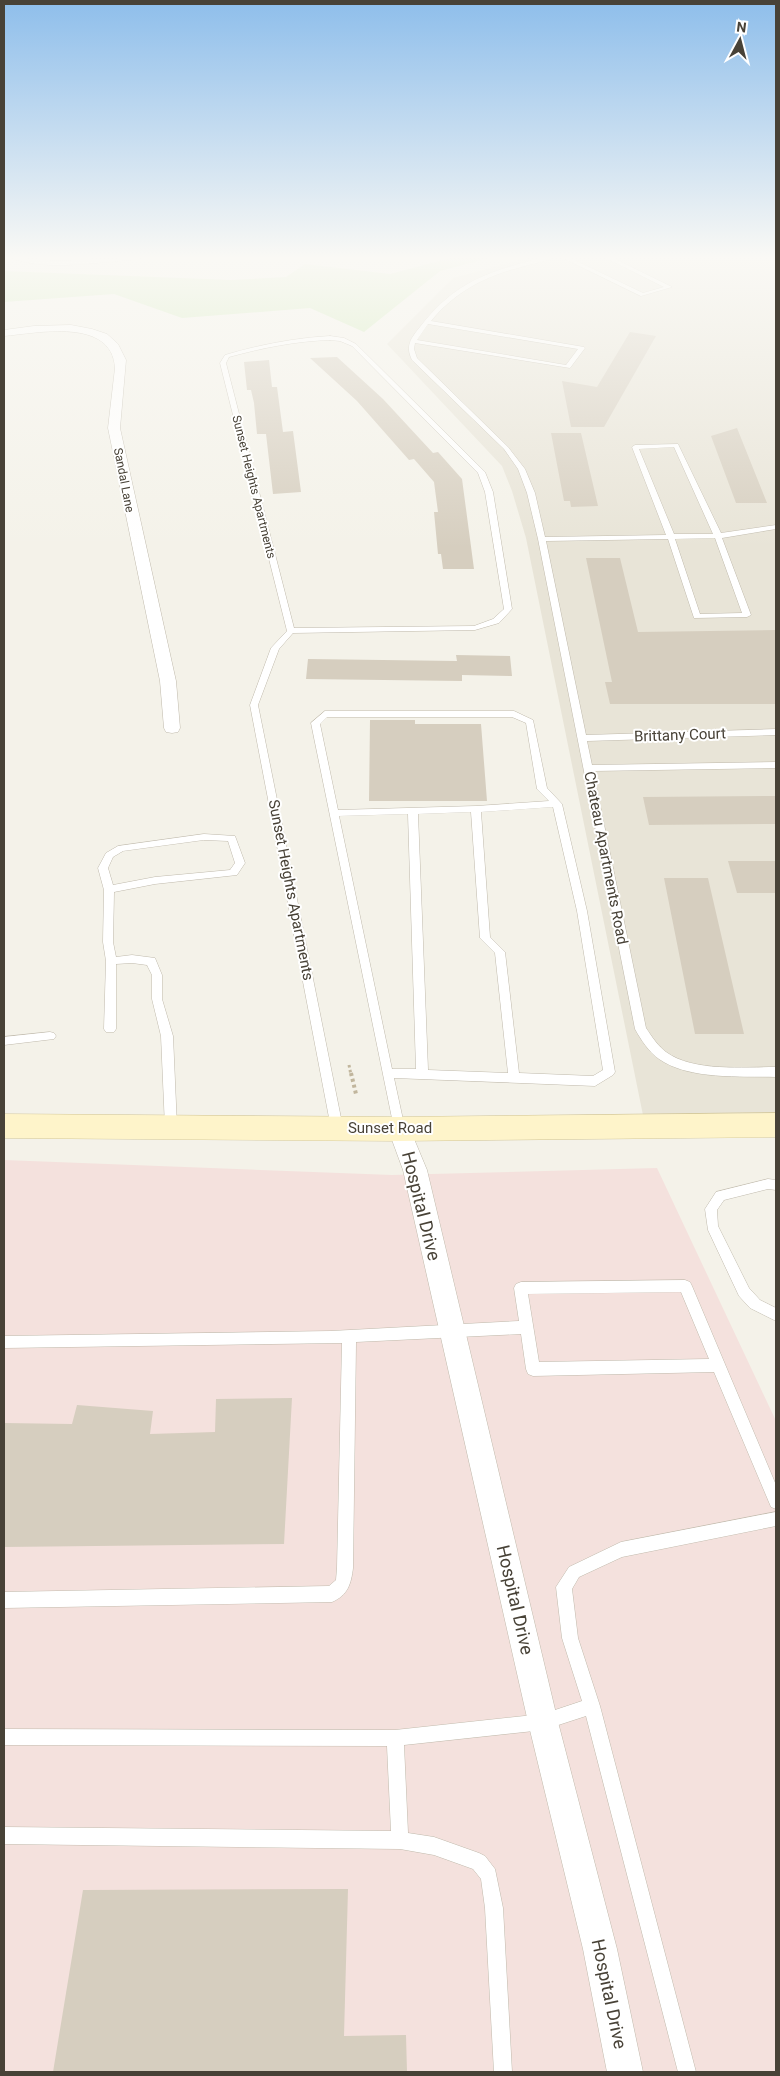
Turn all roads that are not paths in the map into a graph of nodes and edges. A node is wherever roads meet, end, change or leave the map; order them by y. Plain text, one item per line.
1 (118, 354) edge
2 (235, 354) edge
3 (363, 354) edge
4 (412, 354) edge
5 (489, 354) edge
6 (578, 354) edge
7 (776, 527) edge
8 (718, 536) junction
9 (671, 537) junction
10 (542, 539) junction
11 (290, 631) junction
12 (172, 728) dead end
13 (776, 732) edge
14 (583, 738) junction
15 (776, 765) edge
16 (589, 768) junction
17 (557, 804) junction
18 (476, 809) junction
19 (414, 811) junction
20 (335, 812) junction
21 (109, 890) junction
22 (111, 961) junction
23 (110, 1028) dead end
24 (50, 1036) dead end
25 (4, 1042) edge
26 (776, 1072) edge
27 (388, 1073) junction
28 (422, 1074) junction
29 (514, 1078) junction
30 (776, 1125) edge
31 (4, 1126) edge
32 (171, 1127) junction
33 (337, 1128) junction
34 (400, 1129) junction
35 (776, 1185) edge
36 (776, 1315) edge
37 (527, 1326) junction
38 (452, 1333) junction
39 (349, 1338) junction
40 (4, 1342) edge
41 (718, 1365) junction
42 (776, 1502) edge
43 (776, 1519) edge
44 (4, 1600) edge
45 (592, 1706) junction
46 (542, 1722) junction
47 (4, 1737) edge
48 (395, 1738) junction
49 (4, 1836) edge
50 (400, 1840) junction
51 (503, 2072) edge
52 (626, 2072) edge
53 (687, 2072) edge

1 - 12 street, Sandal Lane
2 - 11 lane, Sunset Heights Apartments
3 - 11 lane, Sunset Heights Apartments
4 - 10 lane, Chateau Apartments Road
5 - 6 lane
7 - 8 lane
8 - 9 lane
8 - 9 lane
8 - 9 lane
9 - 10 lane
10 - 14 lane, Chateau Apartments Road
11 - 33 lane, Sunset Heights Apartments
13 - 14 lane, Brittany Court
14 - 16 lane, Chateau Apartments Road
15 - 16 lane, Brittany Court
16 - 26 lane, Chateau Apartments Road
17 - 18 lane
17 - 20 lane
17 - 29 lane
18 - 19 lane
18 - 29 lane
19 - 20 lane
19 - 28 lane
20 - 27 lane
21 - 21 lane
21 - 22 lane
22 - 23 lane
22 - 32 lane
24 - 25 lane
27 - 28 lane
27 - 34 lane
28 - 29 lane
30 - 34 street, Sunset Road
31 - 32 street, Sunset Road
32 - 33 street, Sunset Road
33 - 34 street, Sunset Road
34 - 38 street, Hospital Drive
35 - 36 lane
37 - 38 lane
37 - 41 lane
37 - 41 lane
38 - 39 lane
38 - 46 street, Hospital Drive
39 - 40 lane
39 - 44 lane
41 - 42 lane
43 - 45 lane
45 - 46 lane
45 - 53 lane
46 - 48 lane
46 - 52 street, Hospital Drive
47 - 48 lane
48 - 50 lane
49 - 50 lane
50 - 51 lane

